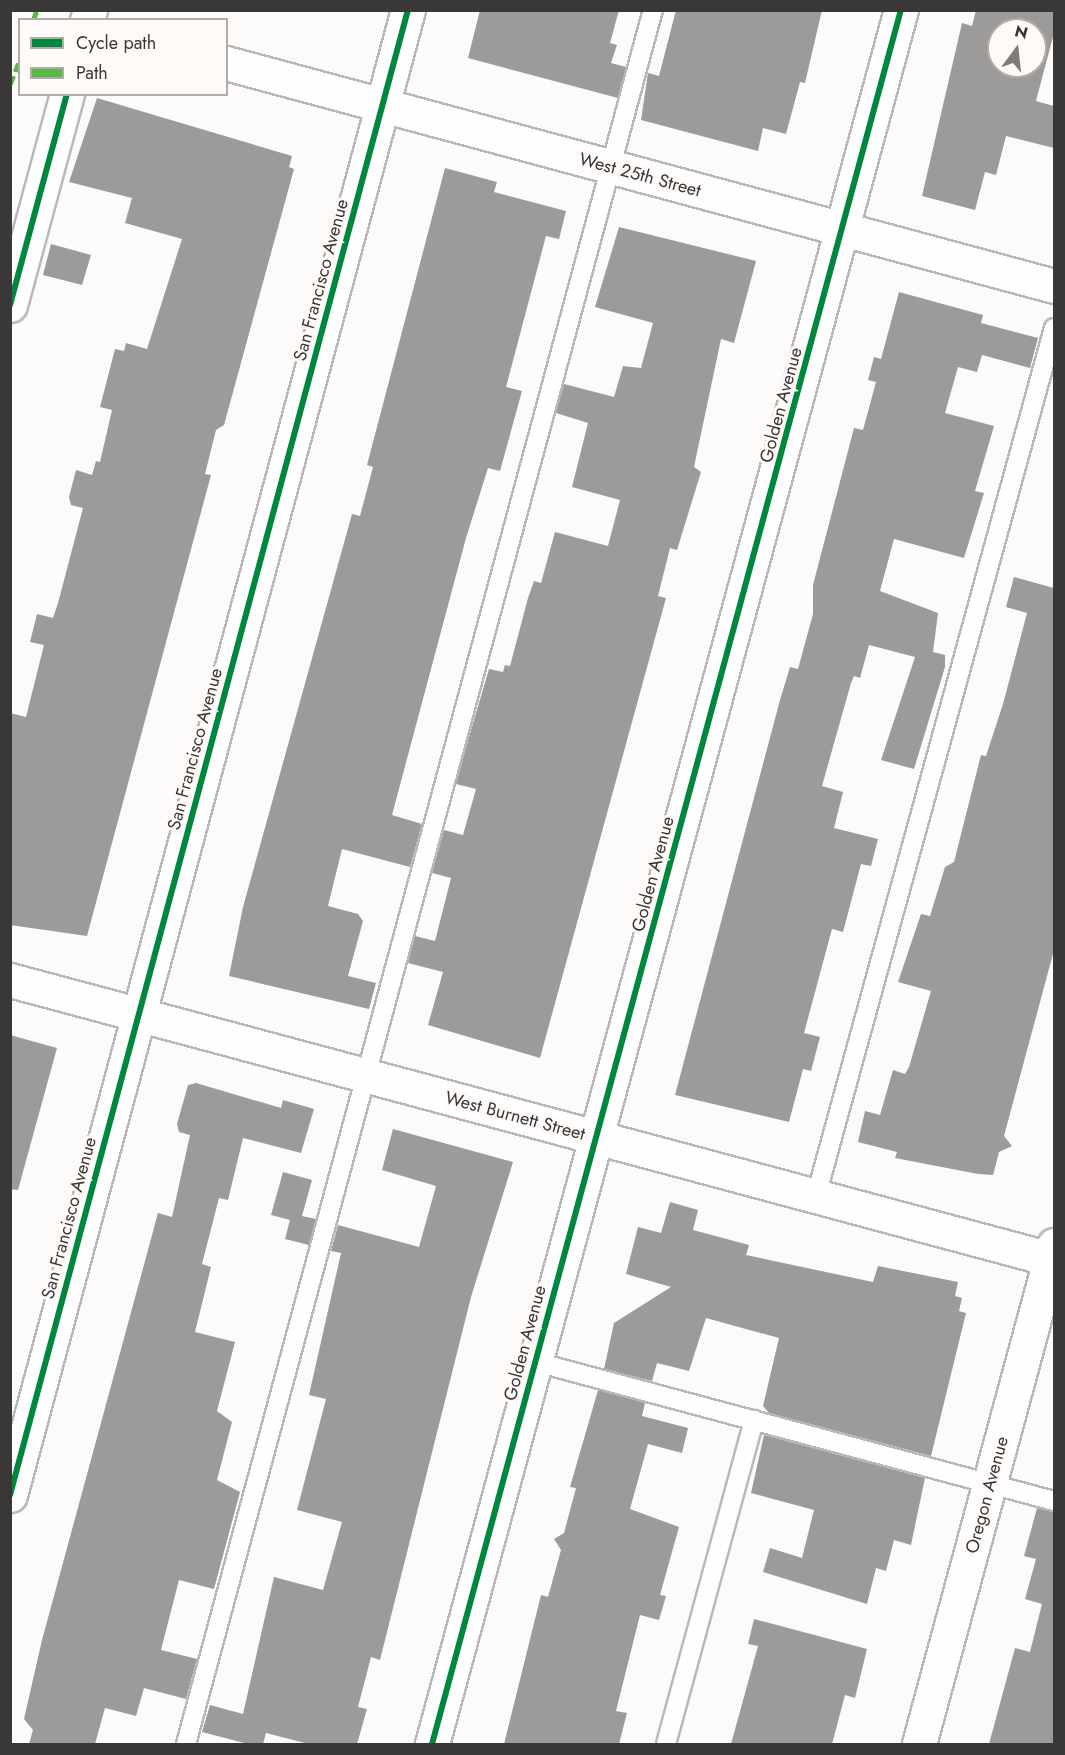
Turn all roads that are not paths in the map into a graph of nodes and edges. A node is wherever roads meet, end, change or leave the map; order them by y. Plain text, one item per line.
1 (408, 10) edge
2 (653, 10) edge
3 (901, 10) edge
4 (228, 64) edge
5 (66, 96) edge
6 (383, 105) junction
7 (611, 167) junction
8 (844, 230) junction
9 (1054, 286) edge
10 (10, 305) edge
11 (1054, 328) edge
12 (10, 980) edge
13 (139, 1015) junction
14 (366, 1076) junction
15 (597, 1138) junction
16 (816, 1196) junction
17 (1053, 1254) edge
18 (536, 1362) junction
19 (754, 1420) junction
20 (990, 1484) junction
21 (10, 1495) edge
22 (1054, 1501) edge
23 (186, 1744) edge
24 (432, 1744) edge
25 (666, 1744) edge
26 (919, 1744) edge

1 - 6 street, San Francisco Avenue
2 - 7 lane
3 - 8 street, Golden Avenue
4 - 6 street, West 25th Street
5 - 10 street
6 - 7 street, West 25th Street
6 - 13 street, San Francisco Avenue
7 - 8 street, West 25th Street
7 - 14 lane
8 - 9 street, West 25th Street
8 - 15 street, Golden Avenue
11 - 16 lane
12 - 13 street, West Burnett Street
13 - 14 street, West Burnett Street
13 - 21 street, San Francisco Avenue
14 - 15 street, West Burnett Street
14 - 23 lane
15 - 16 street, West Burnett Street
15 - 18 street, Golden Avenue
16 - 17 street, West Burnett Street
17 - 20 street, Oregon Avenue
18 - 19 lane
18 - 24 street, Golden Avenue
19 - 20 lane
19 - 25 lane
20 - 22 lane
20 - 26 street, Oregon Avenue

